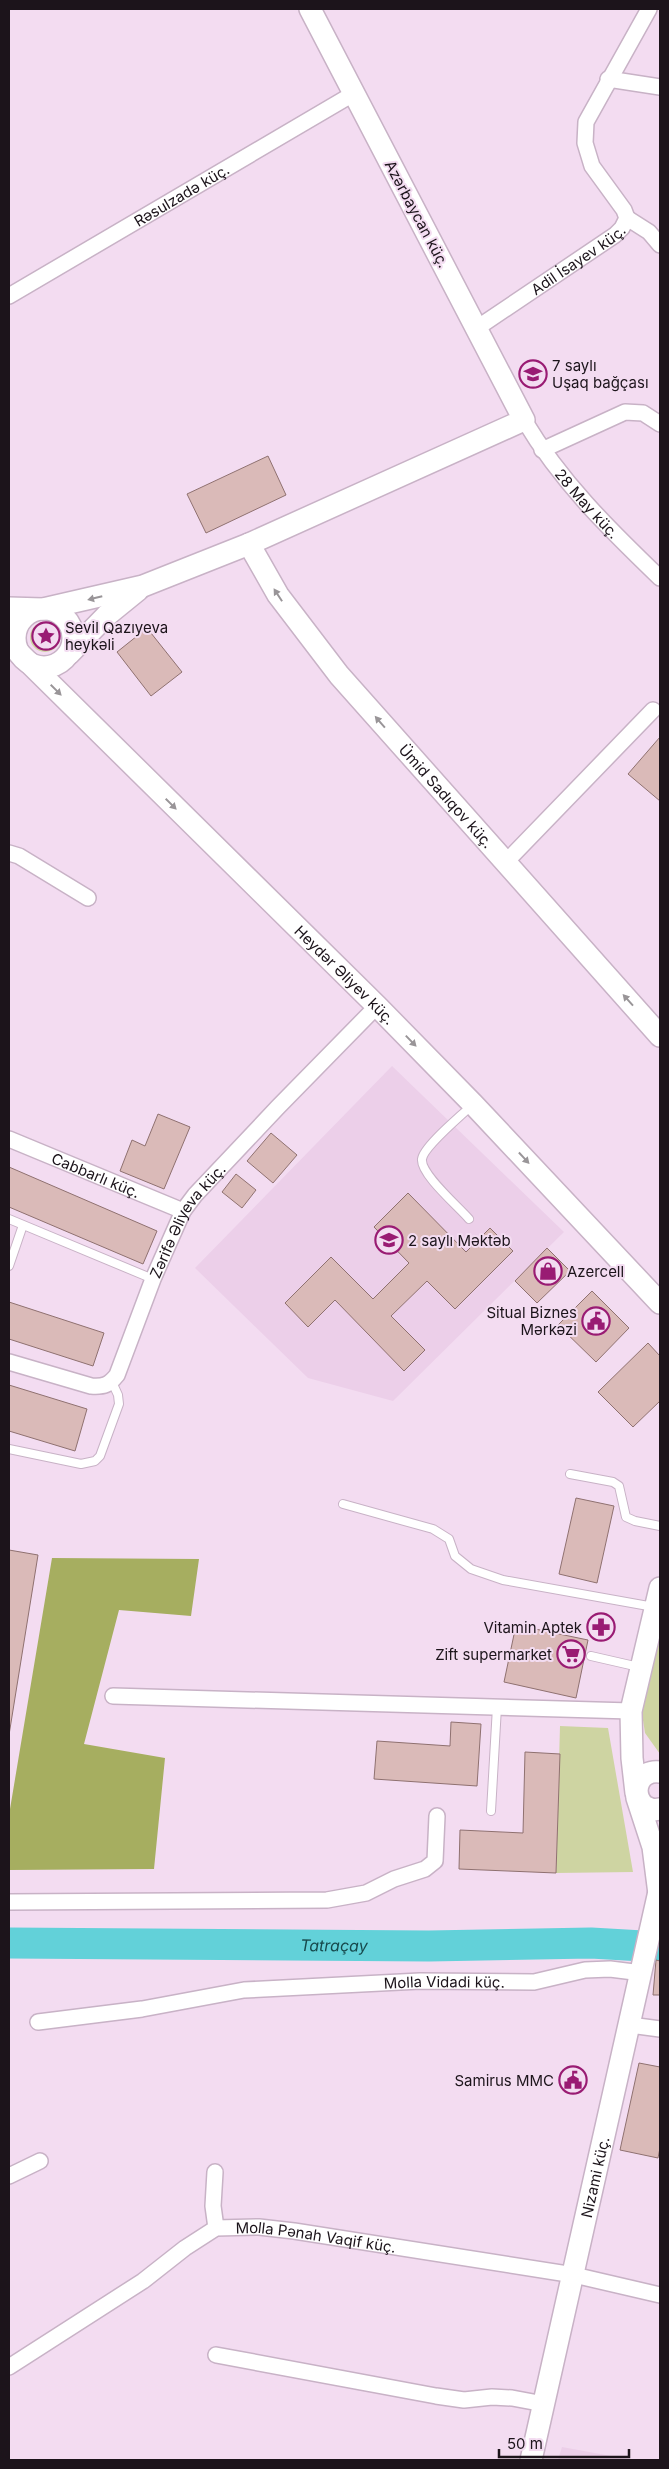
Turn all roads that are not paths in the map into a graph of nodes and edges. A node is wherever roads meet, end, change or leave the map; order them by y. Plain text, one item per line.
1 (310, 9) edge
2 (649, 9) edge
3 (608, 79) junction
4 (660, 88) edge
5 (353, 94) junction
6 (627, 218) junction
7 (660, 245) edge
8 (9, 296) edge
9 (477, 328) junction
10 (524, 420) junction
11 (660, 424) edge
12 (542, 450) junction
13 (249, 544) junction
14 (660, 578) edge
15 (143, 586) junction
16 (9, 608) edge
17 (43, 609) junction
18 (15, 649) edge
19 (67, 656) junction
20 (653, 710) dead end
21 (9, 853) edge
22 (505, 863) junction
23 (88, 898) dead end
24 (377, 1006) junction
25 (660, 1036) edge
26 (473, 1104) junction
27 (9, 1139) edge
28 (183, 1211) junction
29 (9, 1219) edge
30 (469, 1219) dead end
31 (23, 1225) junction
32 (9, 1266) edge
33 (153, 1279) junction
34 (660, 1303) edge
35 (9, 1362) edge
36 (112, 1382) junction
37 (9, 1448) edge
38 (570, 1474) dead end
39 (343, 1504) dead end
40 (660, 1526) edge
41 (658, 1598) edge
42 (591, 1656) dead end
43 (641, 1667) junction
44 (113, 1696) dead end
45 (497, 1707) junction
46 (631, 1711) junction
47 (631, 1733) junction
48 (660, 1771) edge
49 (637, 1795) junction
50 (660, 1810) edge
51 (491, 1812) dead end
52 (438, 1816) dead end
53 (660, 1890) edge
54 (9, 1902) edge
55 (642, 1973) junction
56 (38, 2022) dead end
57 (630, 2024) junction
58 (660, 2029) edge
59 (40, 2160) dead end
60 (216, 2172) dead end
61 (9, 2176) edge
62 (216, 2228) junction
63 (574, 2275) junction
64 (660, 2295) edge
65 (216, 2355) dead end
66 (11, 2361) edge
67 (544, 2404) junction
68 (532, 2460) edge

1 - 5 main road, Azərbaycan küç.
2 - 3 street, Adil İsayev küç.
3 - 4 street
3 - 6 street, Adil İsayev küç.
5 - 8 street, Rəsulzadə küç.
5 - 9 main road, Azərbaycan küç.
6 - 7 street
6 - 9 street, Adil İsayev küç.
9 - 10 main road, Azərbaycan küç.
10 - 12 street, 28 May küç.
10 - 13 main road
11 - 12 street
12 - 14 street, 28 May küç.
13 - 15 main road
22 -> 13 main road, Ümid Sadıqov küç.
15 -> 17 main road
15 - 19 main road
16 - 17 main road
17 - 18 main road
17 - 19 main road
18 - 19 main road
18 -> 24 main road, Heydər Əliyev küç.
20 - 22 street
21 - 23 street
25 -> 22 main road, Ümid Sadıqov küç.
24 -> 26 main road, Heydər Əliyev küç.
24 - 28 street, Zərifə Əliyeva küç.
26 - 30 lane
26 -> 34 main road, Heydər Əliyev küç.
27 - 28 street, Cabbarlı küç.
28 - 33 street, Zərifə Əliyeva küç.
29 - 31 lane
31 - 32 lane
31 - 33 lane
33 - 36 street, Zərifə Əliyeva küç.
35 - 36 street
36 - 37 lane
38 - 40 lane
39 - 41 lane
41 - 43 main road
42 - 43 lane
43 - 46 main road
44 - 45 street
45 - 46 street
45 - 51 lane
46 - 47 main road
47 - 48 main road
47 - 49 main road
48 - 49 main road
49 - 50 main road
49 - 53 main road
52 - 54 street
53 - 55 main road, Nizami küç.
55 - 56 street, Molla Vidadi küç.
55 - 57 main road, Nizami küç.
57 - 58 street
57 - 63 main road, Nizami küç.
59 - 61 street
60 - 62 street
62 - 63 street, Molla Pənah Vaqif küç.
62 - 66 street, Molla Pənah Vaqif küç.
63 - 64 street, Molla Pənah Vaqif küç.
63 - 67 main road, Nizami küç.
65 - 67 street
67 - 68 main road, Nizami küç.

